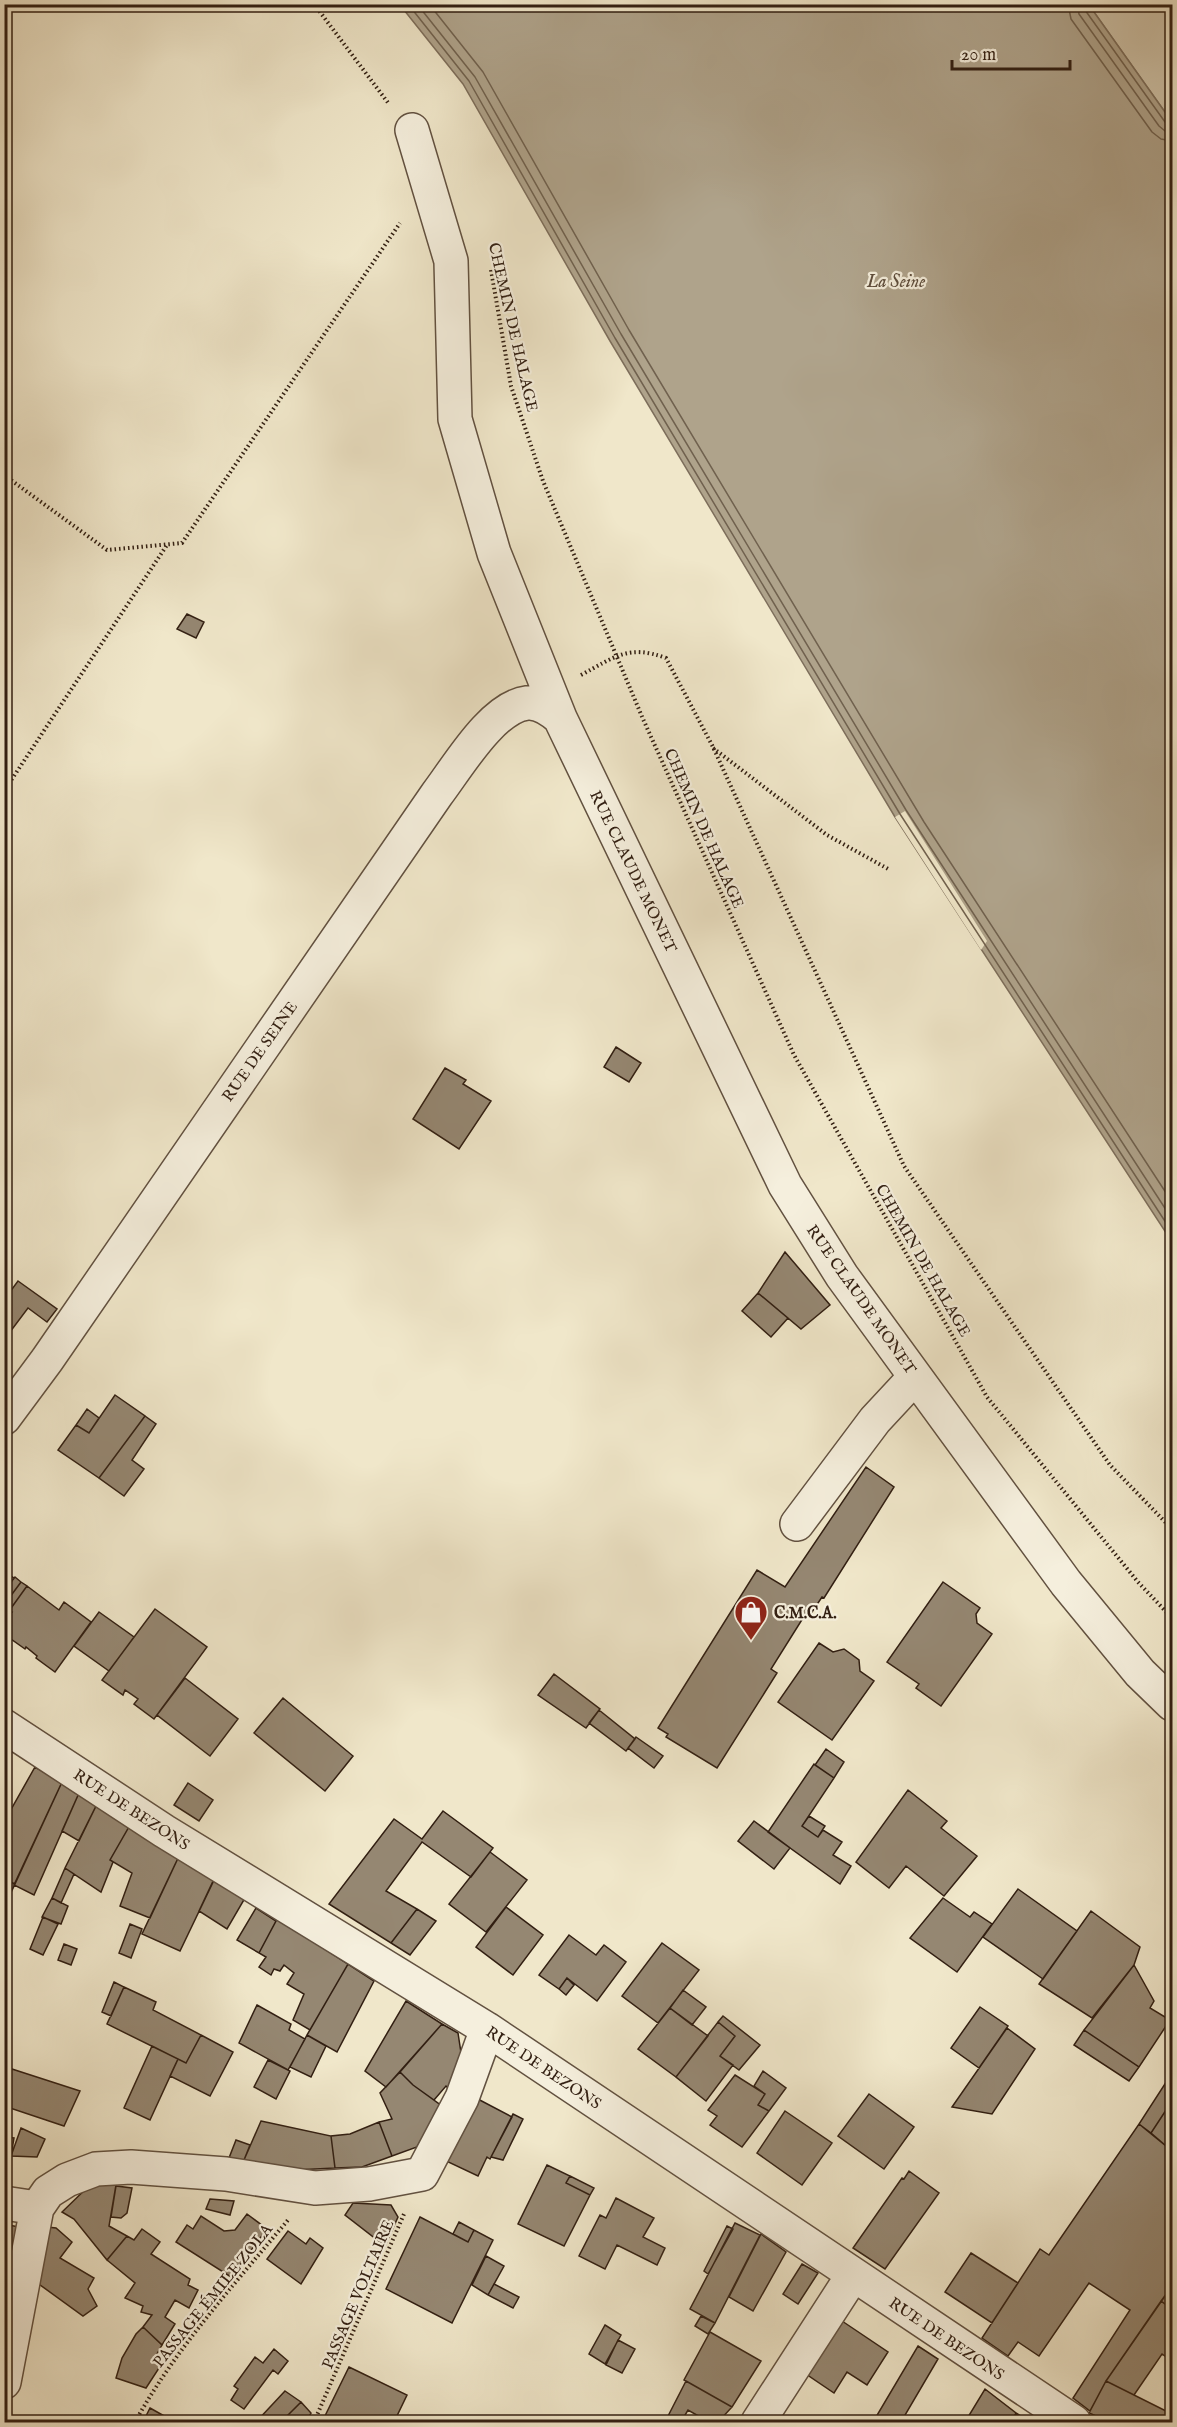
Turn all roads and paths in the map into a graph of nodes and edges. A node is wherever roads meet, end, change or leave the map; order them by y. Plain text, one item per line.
1 (314, 4) edge
2 (412, 130) joint
3 (428, 183) junction
4 (489, 262) dead end
5 (4, 476) edge
6 (166, 545) junction
7 (616, 655) junction
8 (560, 718) junction
9 (713, 747) junction
10 (4, 791) edge
11 (890, 870) dead end
12 (915, 1377) junction
13 (4, 1418) edge
14 (797, 1524) dead end
15 (1173, 1529) edge
16 (1173, 1618) edge
17 (1173, 1704) edge
18 (4, 1726) edge
19 (487, 2029) junction
20 (422, 2174) junction
21 (315, 2188) junction
22 (4, 2203) edge
23 (37, 2208) junction
24 (853, 2275) junction
25 (4, 2382) edge
26 (135, 2422) edge
27 (314, 2422) edge
28 (758, 2422) edge
29 (1074, 2422) edge

1 - 2 path
2 - 3 street, RUE CLAUDE MONET
3 - 6 path
3 - 8 street, RUE CLAUDE MONET
4 - 7 path, CHEMIN DE HALAGE
5 - 6 path
6 - 10 path
7 - 8 path
7 - 9 path
7 - 16 path, CHEMIN DE HALAGE
8 - 12 street, RUE CLAUDE MONET
8 - 13 street, RUE DE SEINE
9 - 11 path
9 - 15 path
12 - 14 street
12 - 17 street, RUE CLAUDE MONET
18 - 19 street, RUE DE BEZONS
19 - 20 street
19 - 24 street, RUE DE BEZONS
20 - 21 street
20 - 27 path, PASSAGE VOLTAIRE
21 - 23 street
21 - 26 path, PASSAGE ÉMILE ZOLA
22 - 23 street
23 - 25 street
24 - 28 street
24 - 29 street, RUE DE BEZONS

